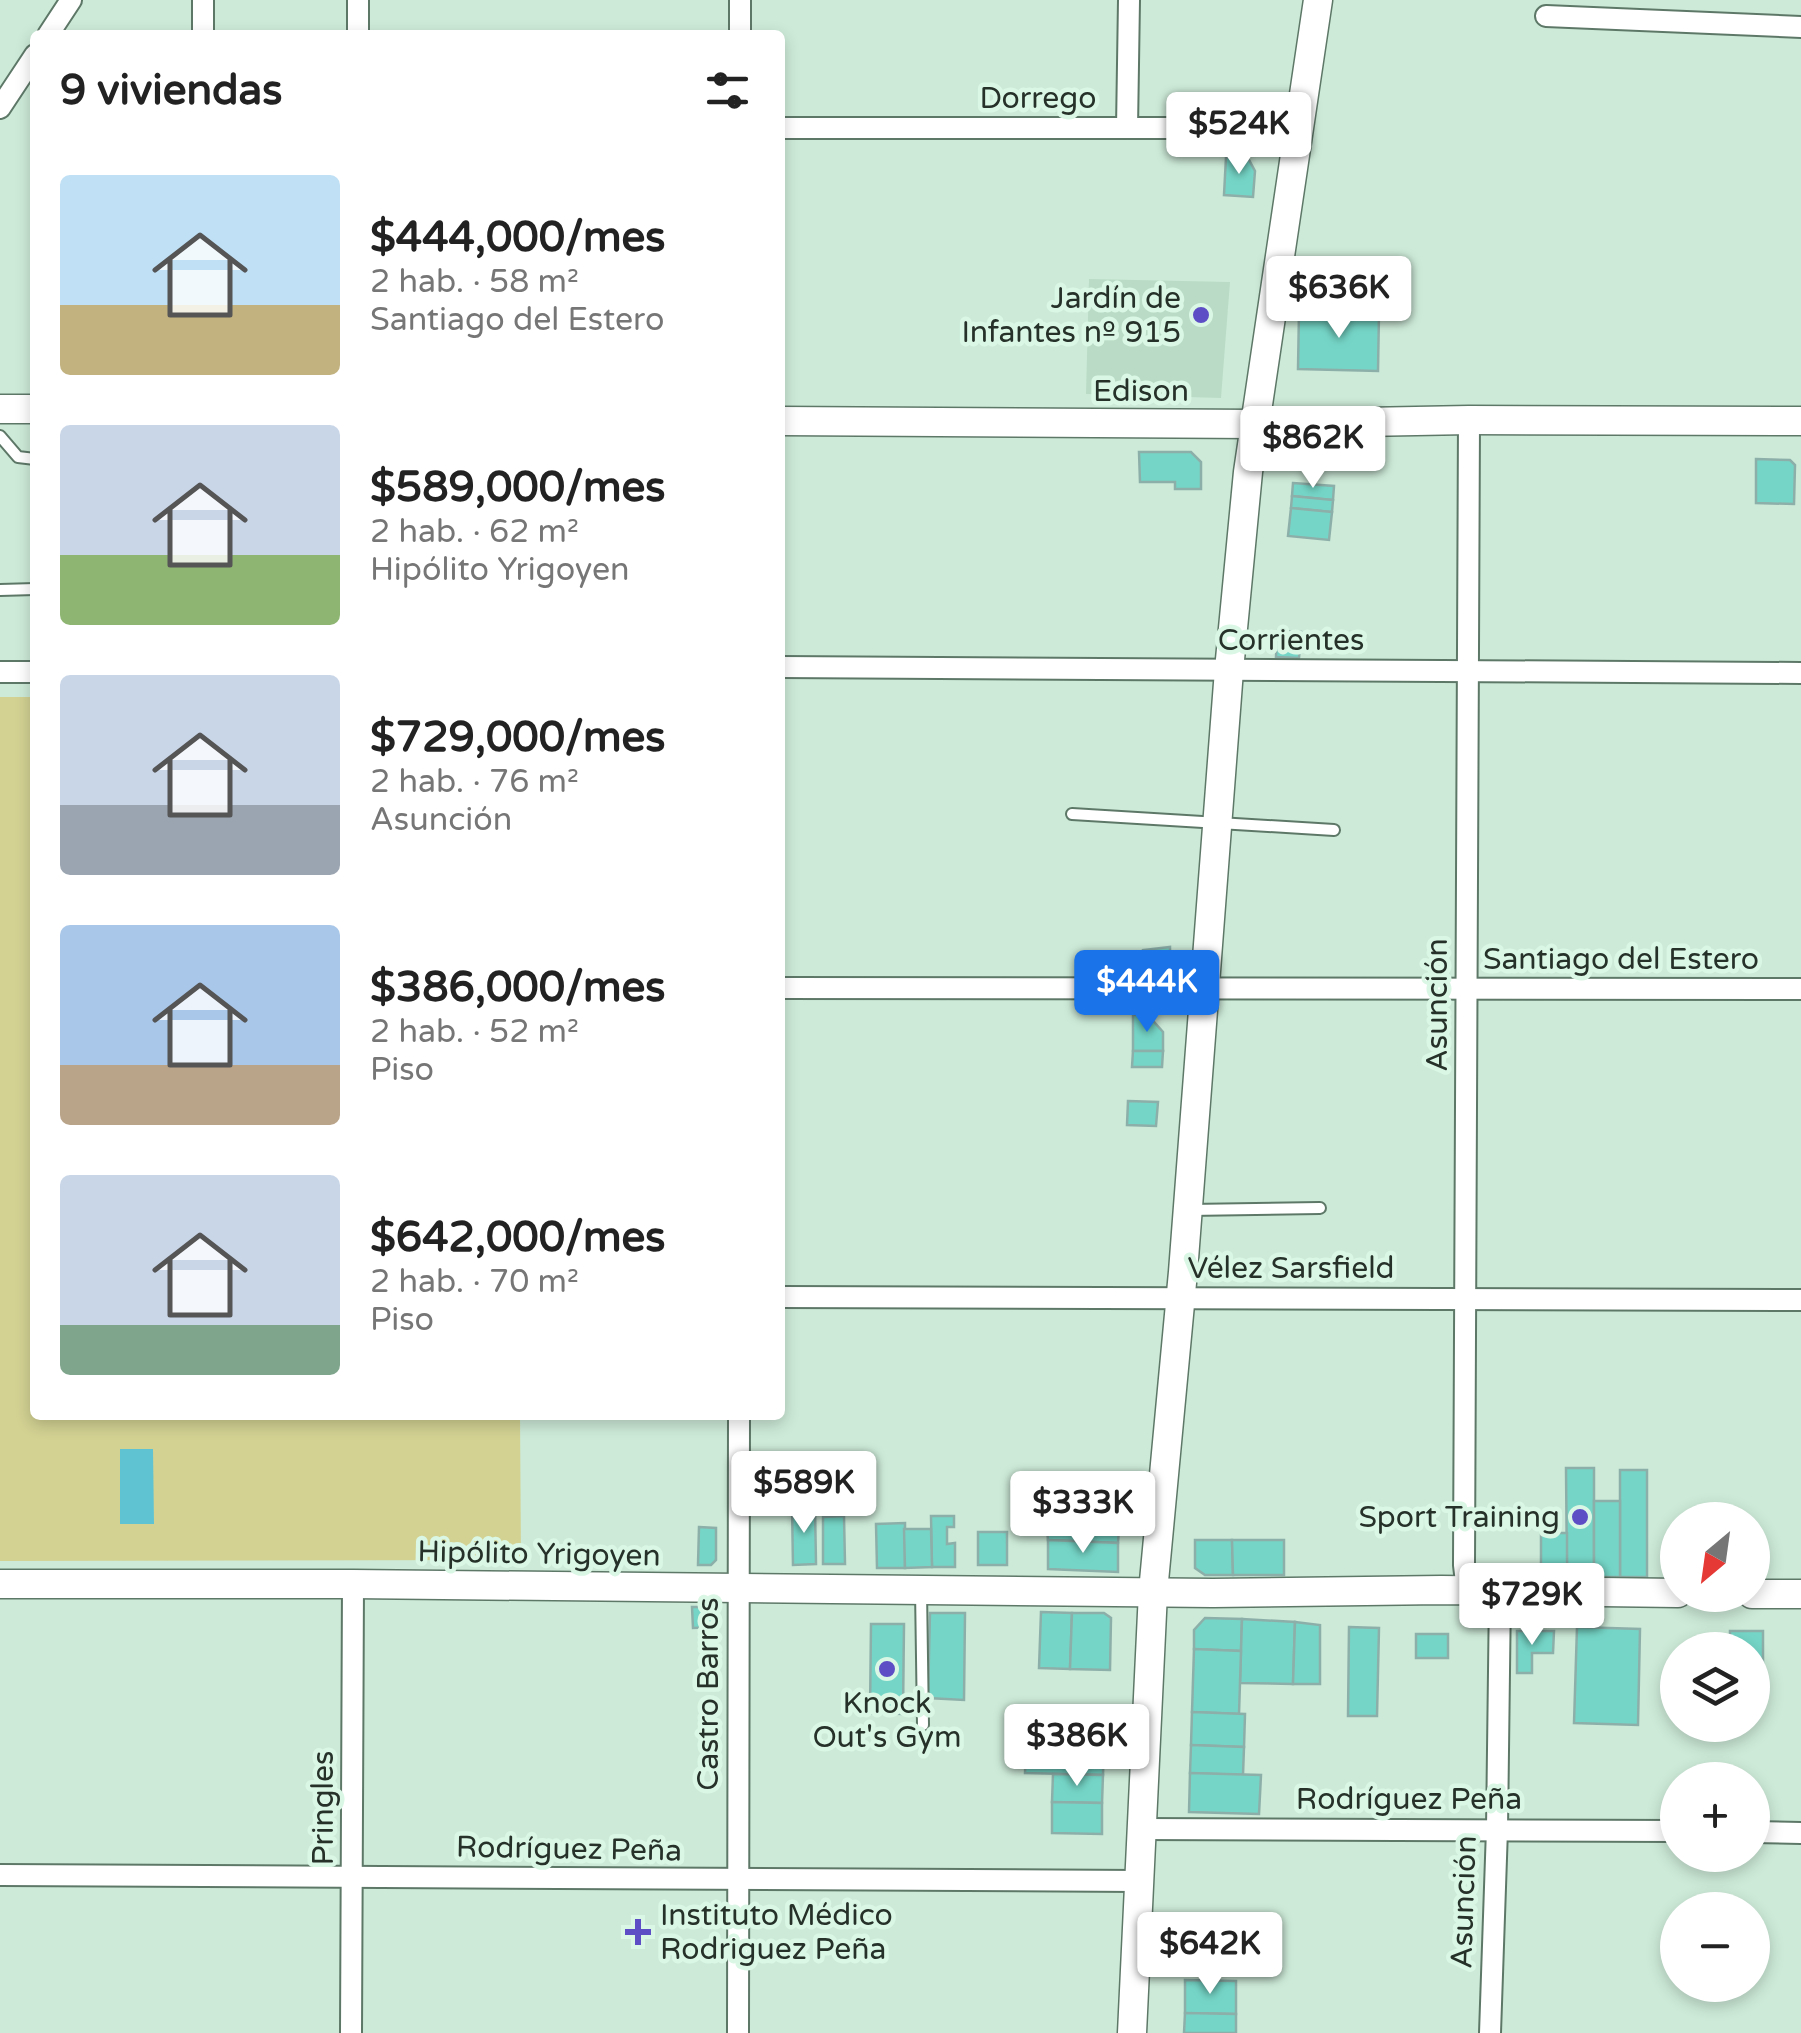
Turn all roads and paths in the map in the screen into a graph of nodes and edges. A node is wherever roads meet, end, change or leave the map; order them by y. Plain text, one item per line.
1 (71, 0) edge
2 (203, 0) edge
3 (358, 0) edge
4 (740, 0) edge
5 (1129, 0) edge
6 (1318, 0) edge
7 (1546, 16) dead end
8 (1801, 27) edge
9 (51, 30) edge
10 (203, 30) edge
11 (358, 30) edge
12 (740, 30) edge
13 (30, 63) edge
14 (0, 108) edge
15 (785, 128) edge
16 (1127, 128) junction
17 (1297, 128) junction
18 (0, 409) edge
19 (30, 409) edge
20 (785, 420) edge
21 (1469, 420) junction
22 (1801, 421) edge
23 (1255, 424) junction
24 (0, 436) edge
25 (30, 458) edge
26 (30, 589) edge
27 (0, 590) edge
28 (785, 668) edge
29 (1228, 670) junction
30 (1468, 671) junction
31 (0, 672) edge
32 (30, 672) edge
33 (1801, 674) edge
34 (1072, 814) dead end
35 (1218, 822) junction
36 (1334, 830) dead end
37 (785, 988) edge
38 (1467, 989) junction
39 (1801, 989) edge
40 (1204, 990) junction
41 (1320, 1208) dead end
42 (1188, 1210) junction
43 (785, 1297) edge
44 (1180, 1298) junction
45 (1465, 1299) junction
46 (1801, 1300) edge
47 (739, 1420) edge
48 (0, 1584) edge
49 (353, 1584) junction
50 (739, 1588) junction
51 (921, 1589) junction
52 (1467, 1591) junction
53 (1153, 1592) junction
54 (1500, 1593) junction
55 (1660, 1594) edge
56 (1770, 1594) edge
57 (1801, 1594) edge
58 (924, 1725) dead end
59 (1140, 1829) junction
60 (1497, 1829) junction
61 (1660, 1831) edge
62 (1770, 1832) edge
63 (1801, 1832) edge
64 (0, 1876) edge
65 (353, 1876) junction
66 (738, 1882) junction
67 (1138, 1882) junction
68 (350, 2033) edge
69 (738, 2033) edge
70 (1132, 2033) edge
71 (1490, 2033) edge

1 - 9 street
2 - 10 street
3 - 11 street
4 - 12 street
5 - 16 street
6 - 17 street
7 - 8 street
13 - 14 street
15 - 16 street, Dorrego
16 - 17 street, Dorrego
17 - 23 street
18 - 19 street
20 - 23 street, Edison
21 - 22 street, Edison
21 - 23 street, Edison
21 - 30 street, Asunción
23 - 29 street
24 - 25 lane
26 - 27 lane
28 - 29 street, Corrientes
29 - 30 street, Corrientes
29 - 35 street
30 - 33 street, Corrientes
30 - 38 street, Asunción
31 - 32 street
34 - 35 lane
35 - 36 lane
35 - 40 street
37 - 40 street, Santiago del Estero
38 - 39 street, Santiago del Estero
38 - 40 street, Santiago del Estero
38 - 45 street, Asunción
40 - 42 street
41 - 42 lane
42 - 44 street
43 - 44 street, Vélez Sarsfield
44 - 45 street, Vélez Sarsfield
44 - 53 street
45 - 46 street, Vélez Sarsfield
45 - 52 street, Asunción
47 - 50 street, Castro Barros
48 - 49 street, Hipólito Yrigoyen
49 - 50 street, Hipólito Yrigoyen
49 - 65 street, Pringles
50 - 51 street, Hipólito Yrigoyen
50 - 66 street, Castro Barros
51 - 53 street, Hipólito Yrigoyen
51 - 58 lane
52 - 53 street, Hipólito Yrigoyen
52 - 54 street, Hipólito Yrigoyen
53 - 59 street
54 - 55 street, Hipólito Yrigoyen
54 - 60 street, Asunción
56 - 57 street
59 - 60 street, Rodríguez Peña
59 - 67 street
60 - 61 street, Rodríguez Peña
60 - 71 street, Asunción
62 - 63 street
64 - 65 street, Rodríguez Peña
65 - 66 street, Rodríguez Peña
65 - 68 street, Pringles
66 - 67 street, Rodríguez Peña
66 - 69 street, Castro Barros
67 - 70 street

